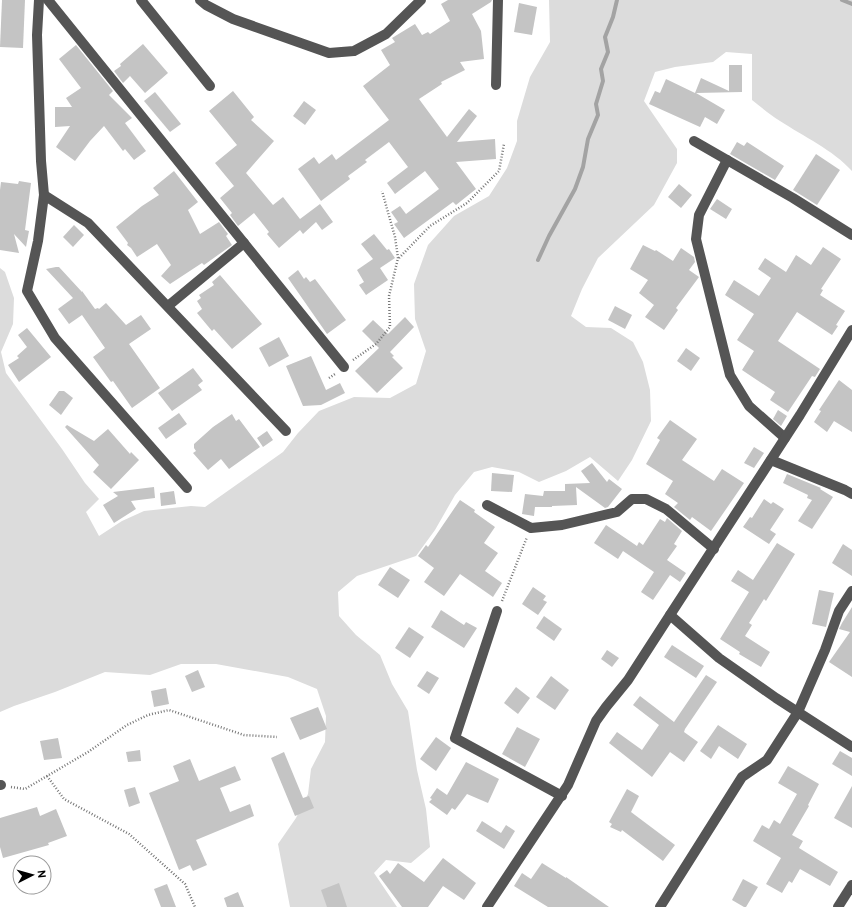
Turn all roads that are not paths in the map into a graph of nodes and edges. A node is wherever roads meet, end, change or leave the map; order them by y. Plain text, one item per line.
1 (39, 0) edge
2 (48, 0) edge
3 (141, 0) edge
4 (200, 0) edge
5 (421, 0) edge
6 (498, 0) edge
7 (210, 86) dead end
8 (496, 86) dead end
9 (694, 141) dead end
10 (727, 160) junction
11 (44, 195) junction
12 (852, 236) edge
13 (244, 243) junction
14 (168, 306) junction
15 (852, 330) edge
16 (344, 367) road end
17 (286, 431) dead end
18 (785, 438) junction
19 (771, 460) junction
20 (187, 488) dead end
21 (852, 494) edge
22 (487, 505) dead end
23 (714, 549) junction
24 (852, 591) edge
25 (497, 611) road end
26 (670, 615) junction
27 (798, 712) junction
28 (852, 747) edge
29 (562, 796) junction
30 (852, 885) edge
31 (487, 907) edge
32 (660, 907) edge
33 (838, 907) edge

1 - 11 street
2 - 13 street
3 - 7 street
4 - 5 street
6 - 8 street
9 - 10 street
10 - 12 street
10 - 18 street
11 - 14 street
11 - 20 street
13 - 14 street
13 - 16 street
14 - 17 street
15 - 18 street
18 - 19 street
19 - 21 street
19 - 23 street
22 - 23 street
23 - 26 street
24 - 27 street
25 - 29 street
26 - 27 street
26 - 29 street
27 - 28 street
27 - 32 street
29 - 31 street
30 - 33 street

